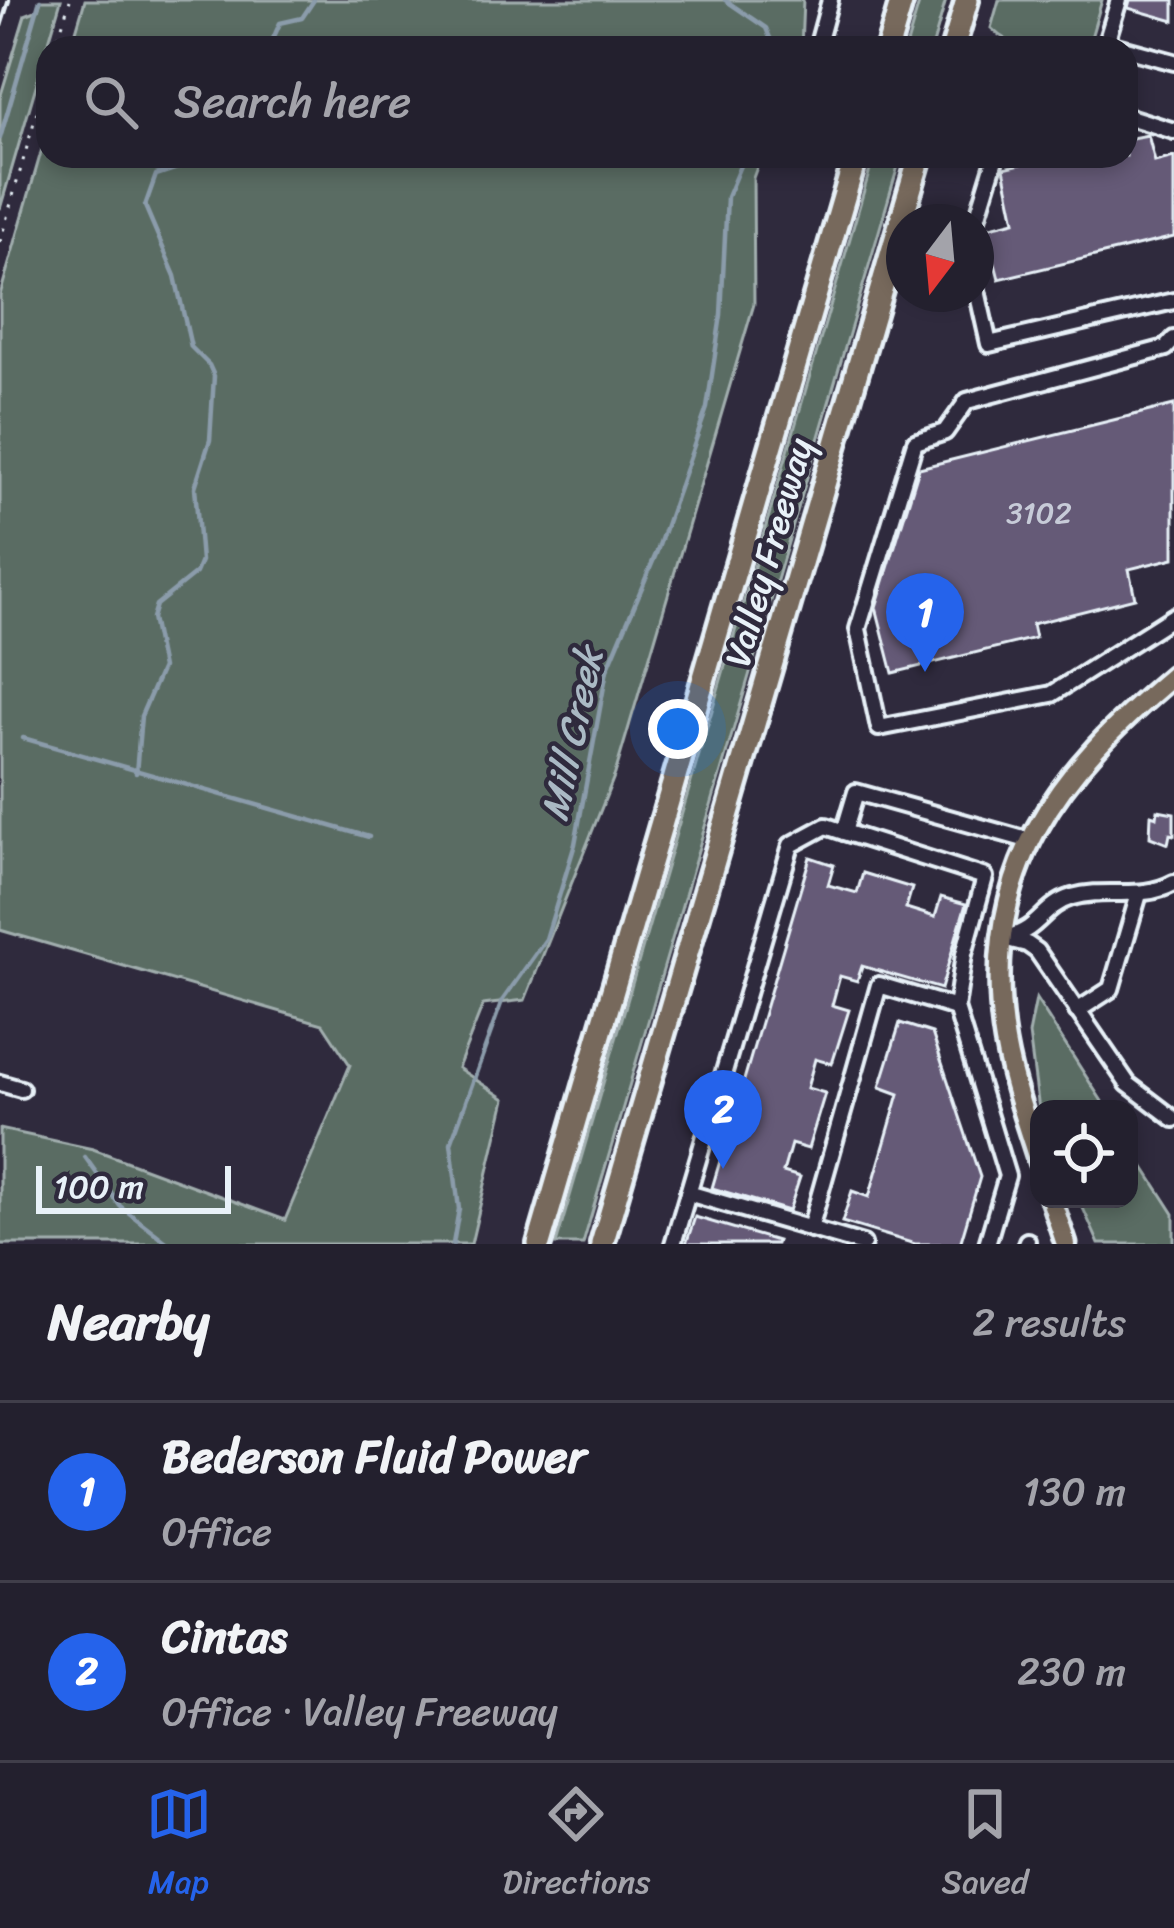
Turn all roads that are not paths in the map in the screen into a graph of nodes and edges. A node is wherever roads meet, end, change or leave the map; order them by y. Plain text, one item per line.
1 (830, 0) edge
2 (902, 0) edge
3 (967, 0) edge
4 (1118, 0) edge
5 (820, 36) edge
6 (892, 36) edge
7 (956, 36) edge
8 (1108, 36) edge
9 (1138, 52) edge
10 (1174, 62) edge
11 (1138, 120) edge
12 (1174, 131) edge
13 (853, 168) edge
14 (916, 168) edge
15 (992, 168) edge
16 (981, 204) edge
17 (1174, 301) edge
18 (982, 312) edge
19 (1174, 339) edge
20 (1174, 616) edge
21 (1174, 675) edge
22 (844, 832) junction
23 (1030, 841) junction
24 (1174, 883) edge
25 (1139, 895) junction
26 (1004, 938) junction
27 (956, 1008) junction
28 (1077, 1011) junction
29 (0, 1083) edge
30 (22, 1089) dead end
31 (1174, 1119) edge
32 (1030, 1130) edge
33 (688, 1193) junction
34 (1054, 1208) edge
35 (811, 1228) junction
36 (539, 1244) edge
37 (602, 1244) edge
38 (673, 1244) edge
39 (863, 1244) edge
40 (987, 1244) edge
41 (1066, 1244) edge

1 - 5 street
2 - 6 highway
3 - 7 highway
4 - 8 street
9 - 10 street
11 - 12 street
13 - 36 highway, Valley Freeway
14 - 37 highway, Valley Freeway
15 - 16 street
17 - 18 street
19 - 20 street
21 - 23 main road
22 - 23 street
22 - 27 street
22 - 33 street
23 - 26 main road
24 - 25 street
25 - 26 street
25 - 28 street
26 - 28 street
26 - 32 main road
27 - 35 street
27 - 40 street
28 - 31 street
29 - 30 street
33 - 35 street
33 - 38 street
34 - 41 main road
35 - 39 street

